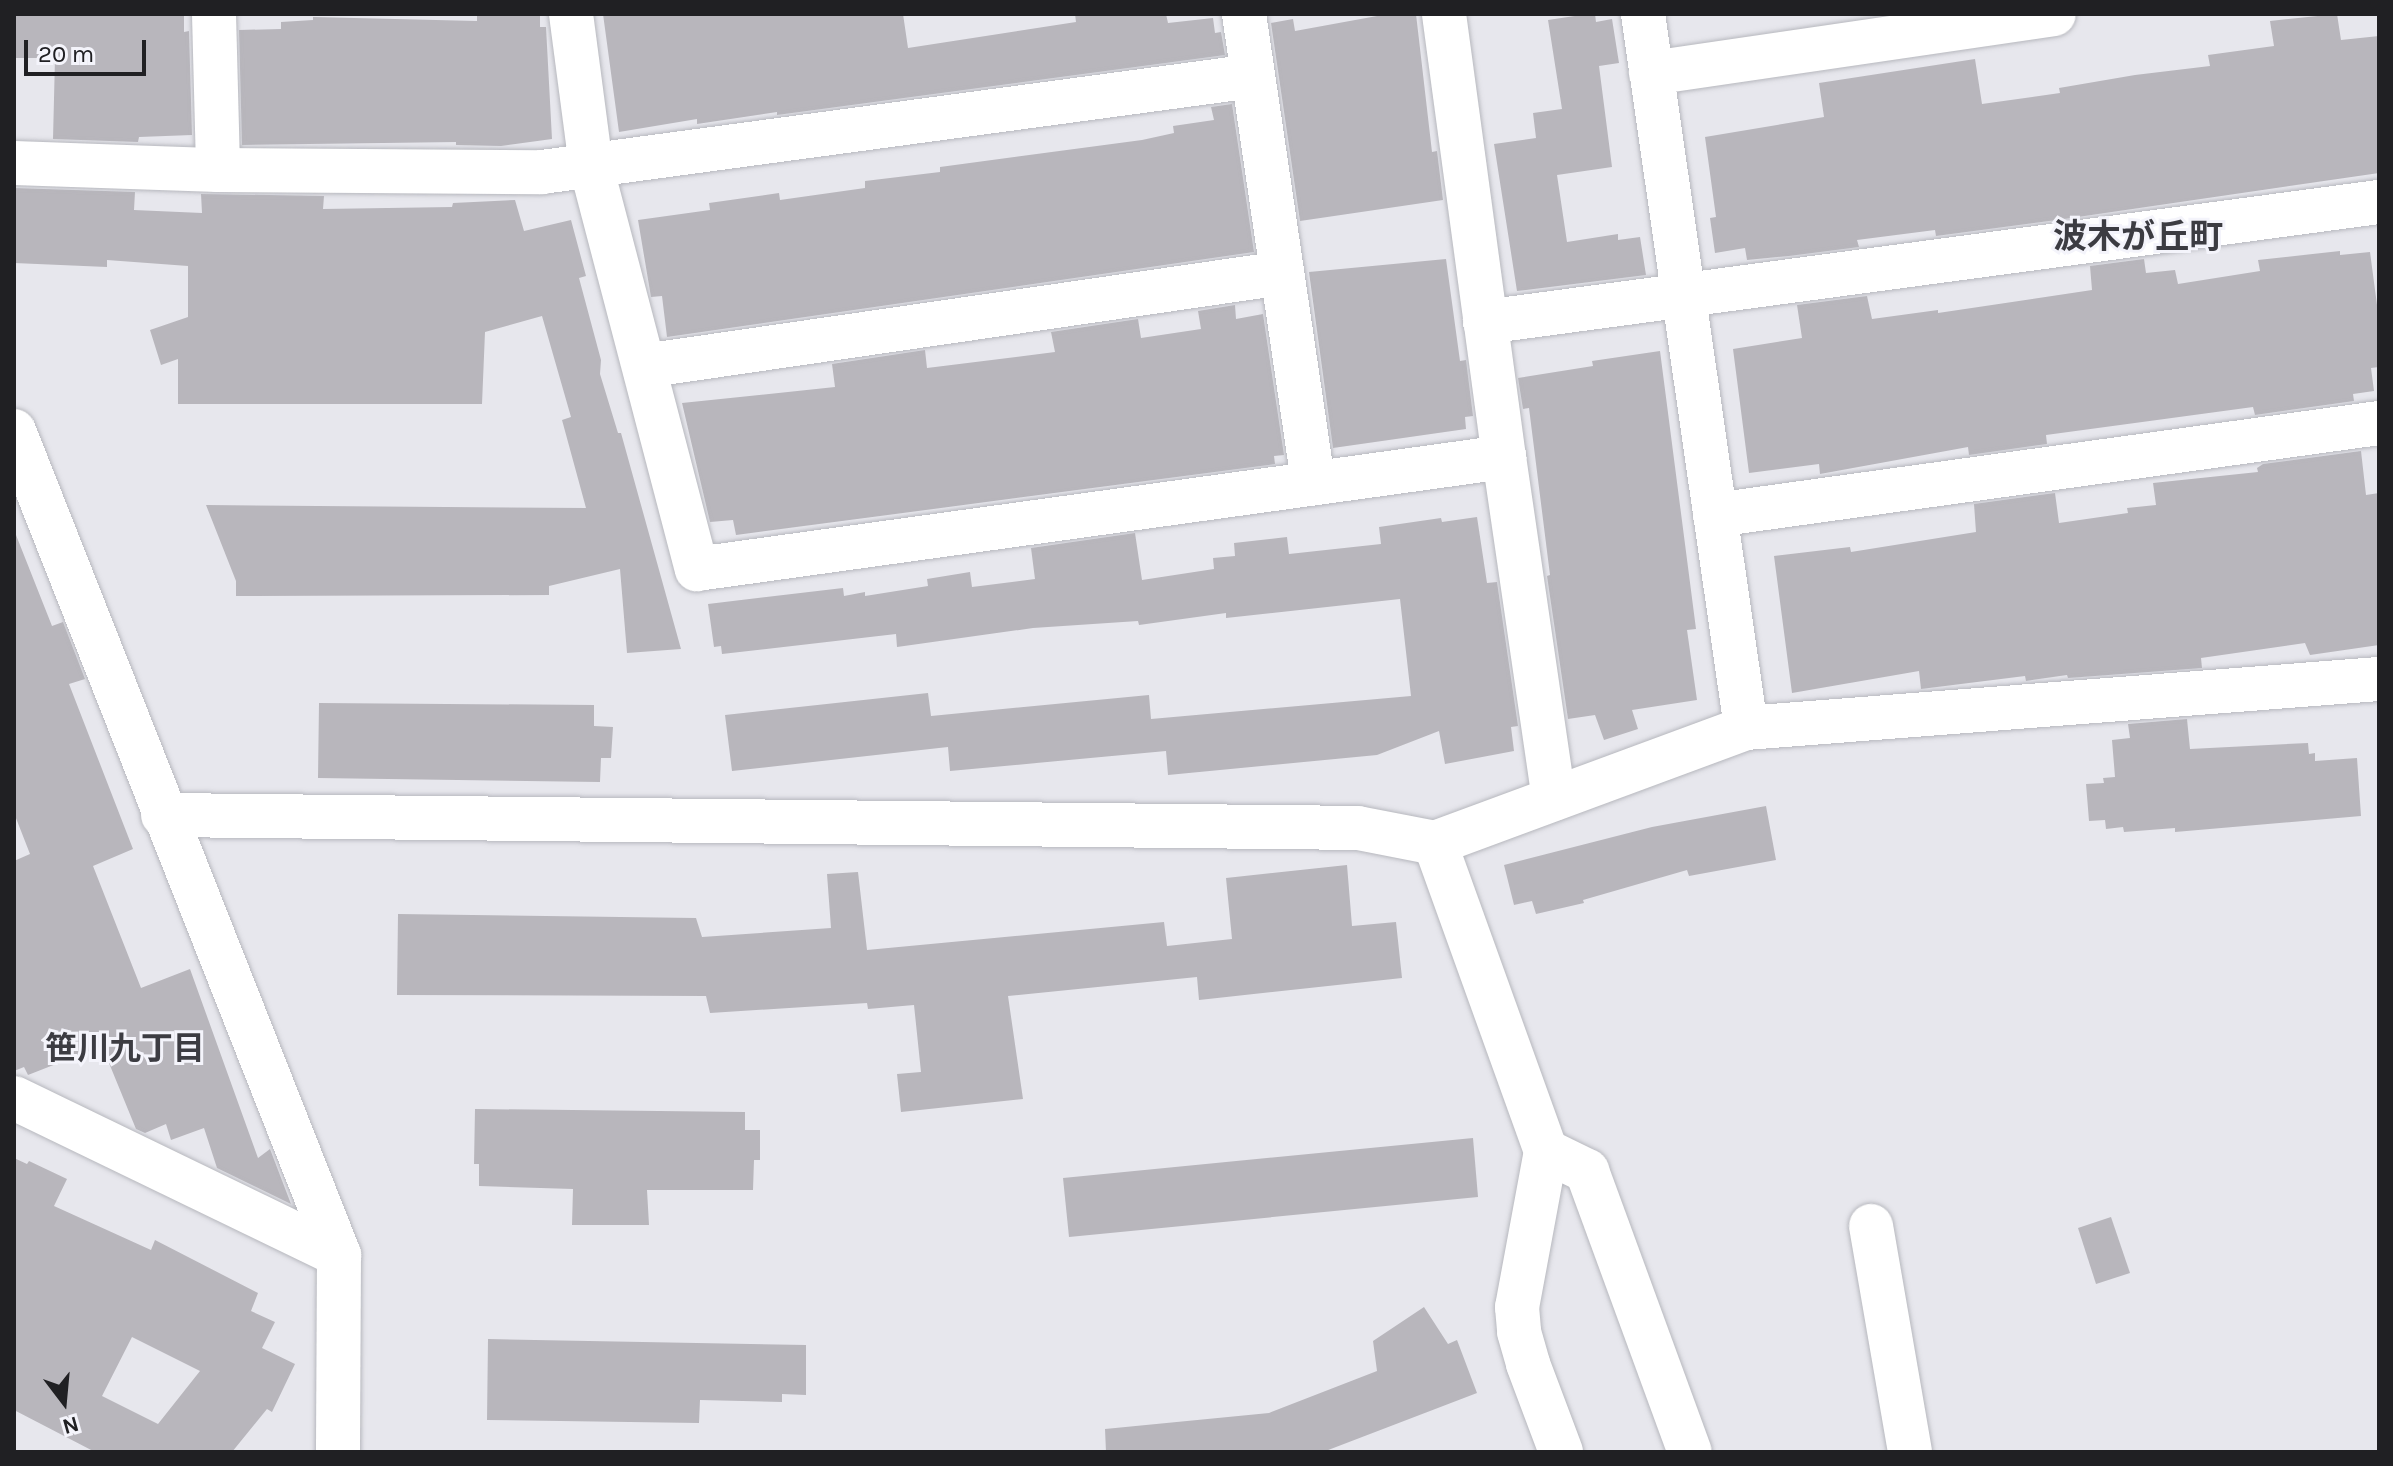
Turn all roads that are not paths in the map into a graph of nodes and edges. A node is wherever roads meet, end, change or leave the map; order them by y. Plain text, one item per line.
1 (214, 14) edge
2 (571, 14) edge
3 (1244, 14) edge
4 (1444, 14) edge
5 (1643, 14) edge
6 (2054, 14) edge
7 (1651, 73) junction
8 (1253, 76) junction
9 (14, 163) edge
10 (591, 166) junction
11 (218, 170) junction
12 (2379, 202) edge
13 (1282, 273) junction
14 (1683, 298) junction
15 (1485, 322) junction
16 (644, 366) junction
17 (2379, 423) edge
18 (14, 431) edge
19 (1504, 457) junction
20 (1313, 482) junction
21 (1715, 515) junction
22 (2379, 679) edge
23 (1746, 728) junction
24 (1554, 798) junction
25 (163, 815) junction
26 (1435, 843) junction
27 (14, 1098) edge
28 (1546, 1151) junction
29 (1871, 1226) dead end
30 (339, 1255) junction
31 (338, 1452) edge
32 (1561, 1452) edge
33 (1690, 1452) edge
34 (1910, 1452) edge

1 - 11 street
2 - 10 street
3 - 8 street
4 - 15 street
5 - 7 street
6 - 7 street
7 - 14 street
8 - 10 street
8 - 13 street
9 - 11 street
10 - 11 street
10 - 16 street
12 - 14 street
13 - 16 street
13 - 20 street
14 - 15 street
14 - 21 street
15 - 19 street
16 - 20 street
17 - 21 street
18 - 25 street
19 - 20 street
19 - 24 street
21 - 23 street
22 - 23 street
23 - 24 street
24 - 26 street
25 - 26 street
25 - 30 street
26 - 28 street
27 - 30 street
28 - 32 street
28 - 33 street
29 - 34 street
30 - 31 street

